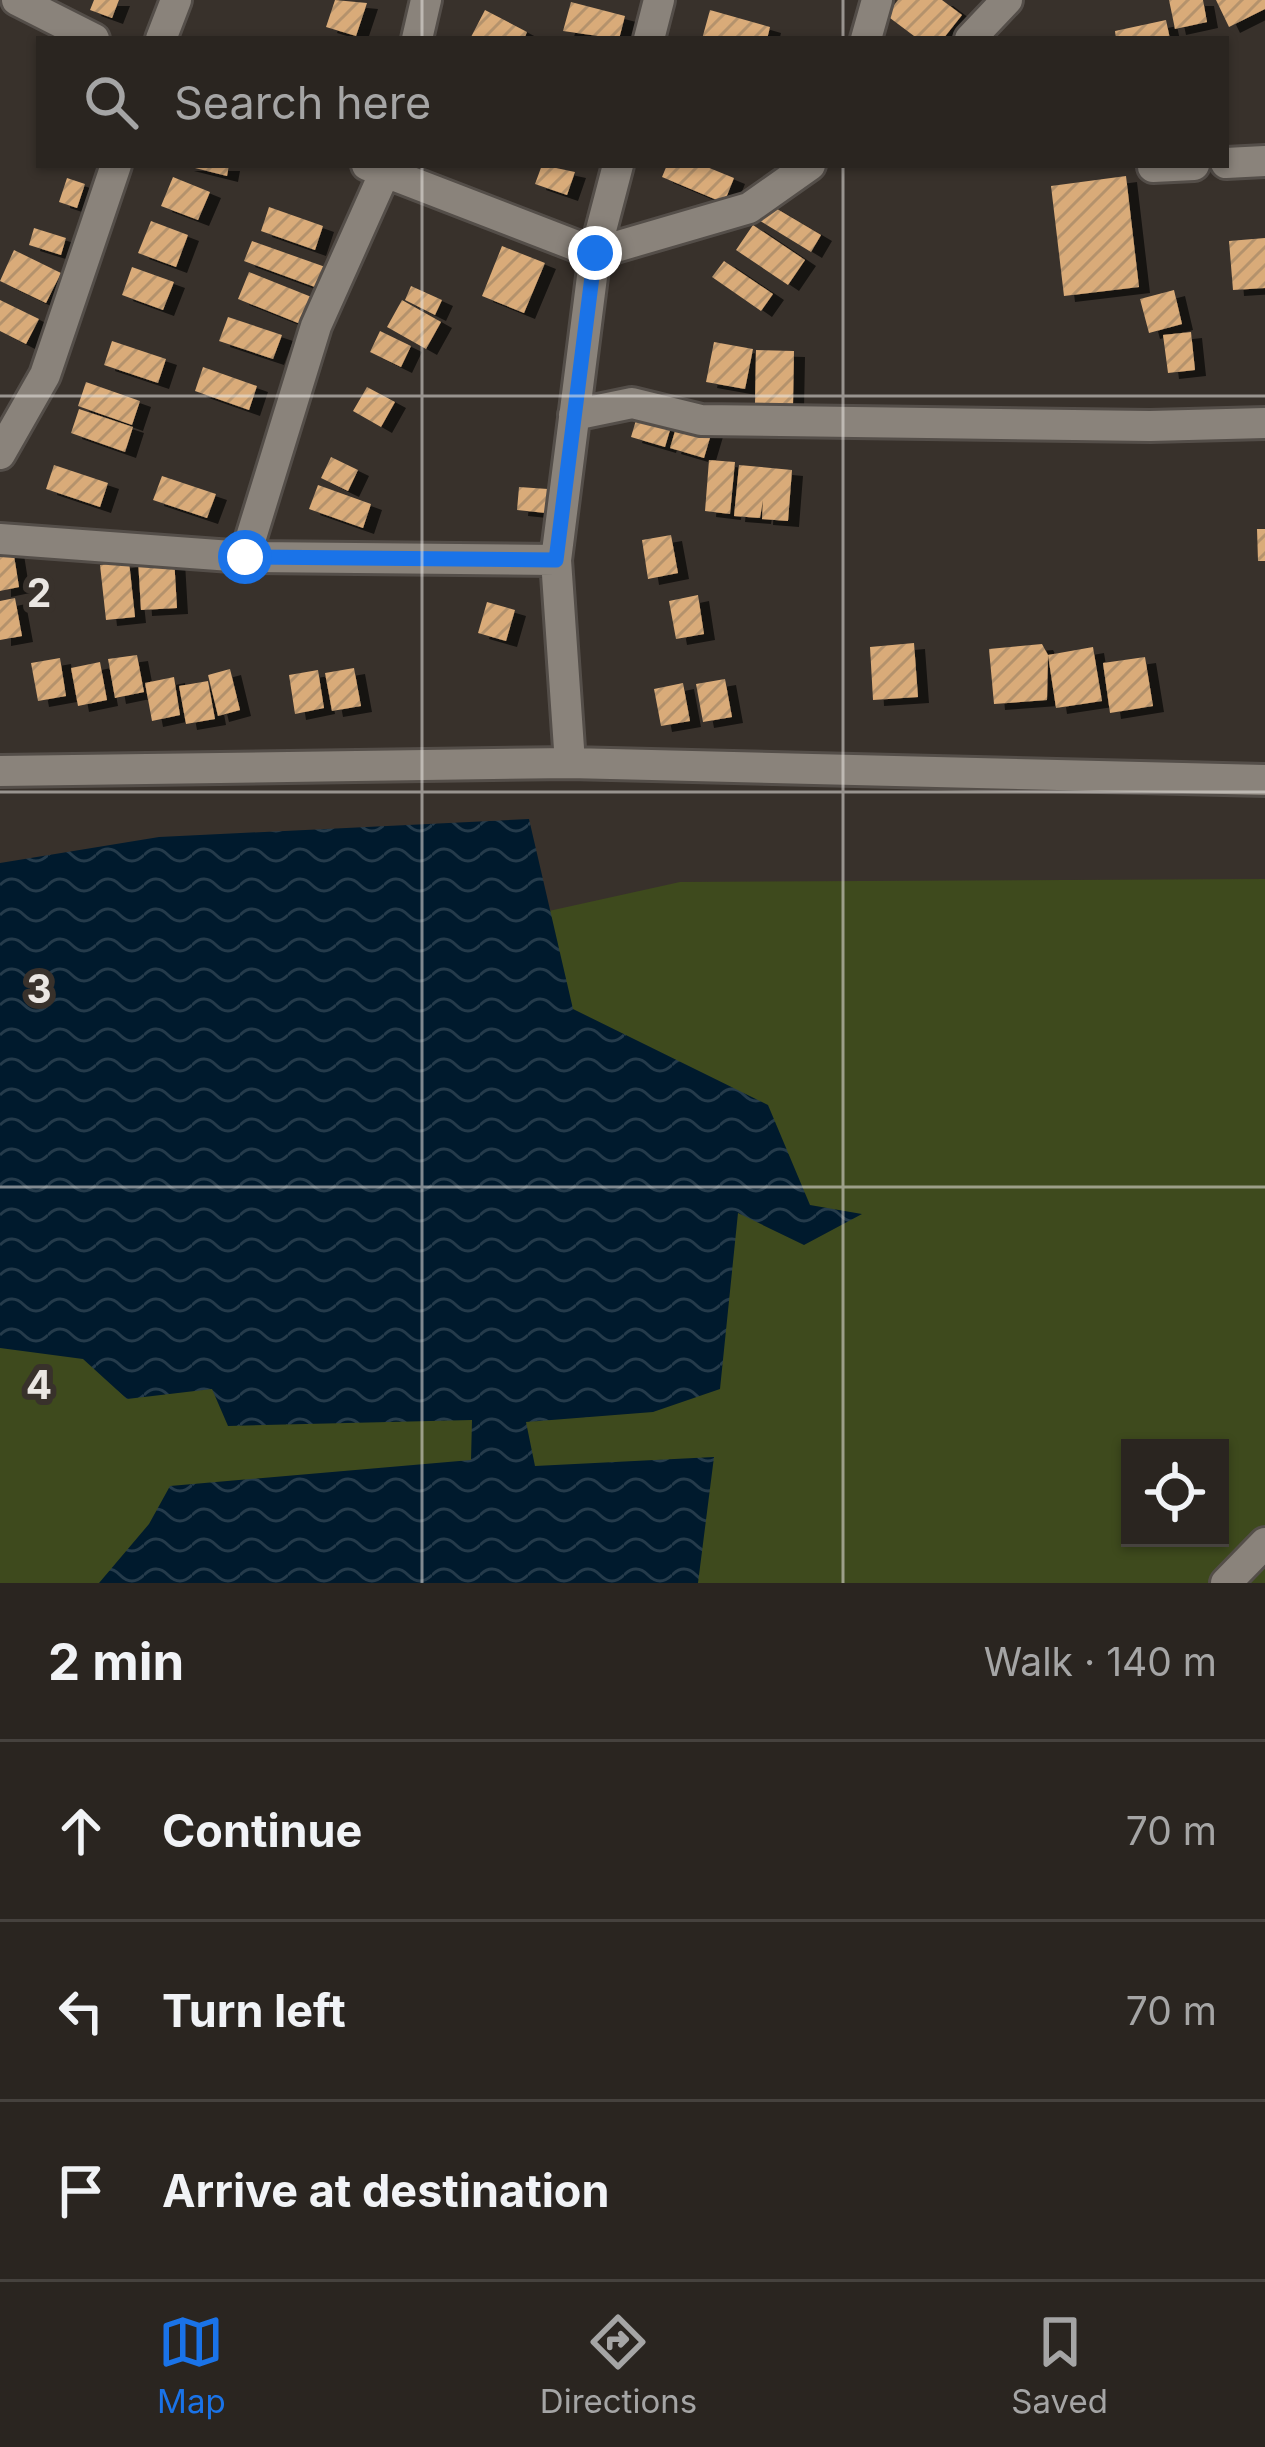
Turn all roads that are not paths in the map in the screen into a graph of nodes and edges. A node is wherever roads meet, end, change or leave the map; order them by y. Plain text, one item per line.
1 (17, 0) edge
2 (176, 0) edge
3 (426, 0) edge
4 (659, 0) edge
5 (878, 0) edge
6 (1007, 0) edge
7 (88, 36) edge
8 (161, 36) edge
9 (418, 36) edge
10 (650, 36) edge
11 (867, 36) edge
12 (973, 36) edge
13 (1265, 161) edge
14 (1229, 164) edge
15 (115, 168) edge
16 (380, 168) edge
17 (616, 168) edge
18 (806, 168) edge
19 (595, 253) junction
20 (574, 415) junction
21 (1265, 423) edge
22 (0, 454) edge
23 (0, 539) edge
24 (245, 557) junction
25 (556, 560) junction
26 (570, 763) junction
27 (0, 771) edge
28 (1265, 780) edge
29 (1265, 1543) edge
30 (1226, 1583) edge

1 - 7 street
2 - 8 street
3 - 9 street
4 - 10 street
5 - 11 street
6 - 12 street
13 - 14 street
15 - 22 street
16 - 19 street
16 - 24 street
17 - 19 street
18 - 19 street
19 - 20 street
20 - 21 street
20 - 25 street
23 - 24 street
24 - 25 street
25 - 26 street
26 - 27 street
26 - 28 street
29 - 30 street

